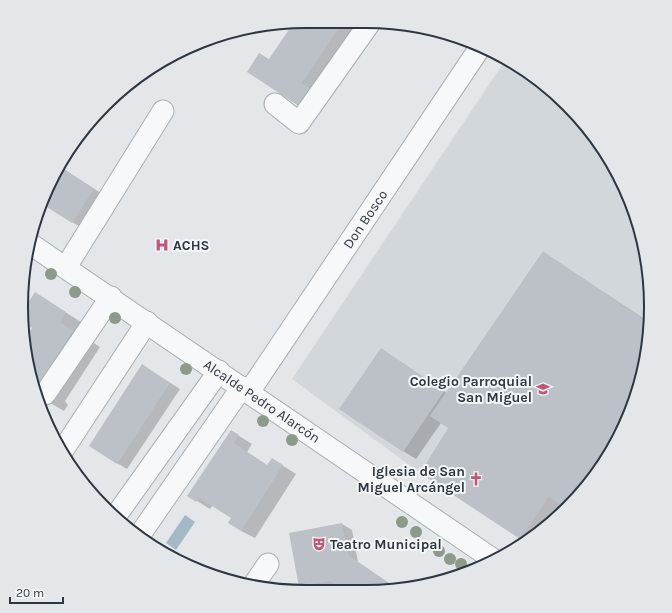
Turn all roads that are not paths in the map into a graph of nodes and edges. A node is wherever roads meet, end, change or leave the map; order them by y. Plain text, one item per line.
1 (366, 28) edge
2 (477, 51) edge
3 (275, 104) dead end
4 (163, 111) dead end
5 (34, 246) edge
6 (66, 267) junction
7 (111, 297) junction
8 (147, 322) junction
9 (219, 371) junction
10 (245, 389) junction
11 (45, 394) dead end
12 (65, 446) edge
13 (118, 511) edge
14 (143, 531) edge
15 (489, 556) edge
16 (268, 564) dead end
17 (257, 581) edge

1 - 3 street
2 - 10 street, Don Bosco
4 - 6 street
5 - 6 street, Alcalde Pedro Alarcón
6 - 7 street, Alcalde Pedro Alarcón
7 - 8 street, Alcalde Pedro Alarcón
7 - 11 street
8 - 9 street, Alcalde Pedro Alarcón
8 - 12 street
9 - 10 street, Alcalde Pedro Alarcón
9 - 13 street
10 - 14 street, Don Bosco
10 - 15 street, Alcalde Pedro Alarcón
16 - 17 street

